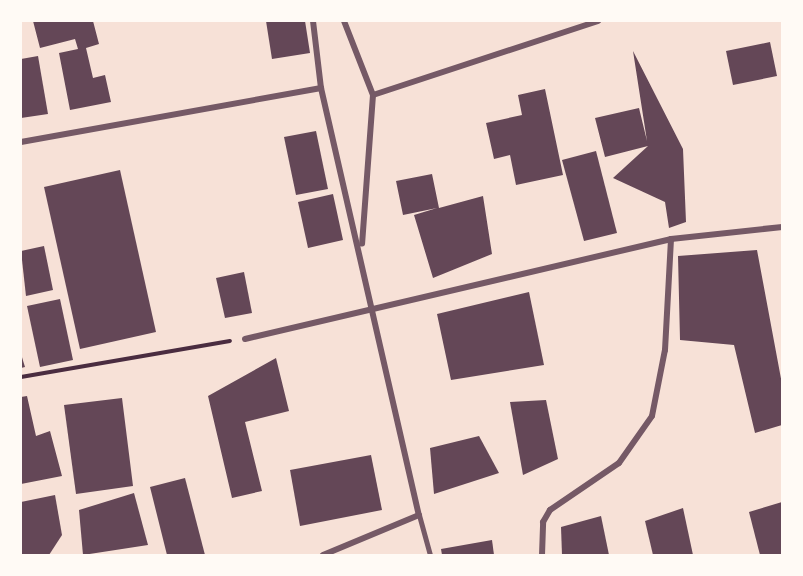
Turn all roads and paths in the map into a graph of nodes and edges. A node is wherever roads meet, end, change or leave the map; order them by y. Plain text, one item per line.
1 (313, 21) edge
2 (344, 21) edge
3 (598, 21) edge
4 (321, 88) junction
5 (373, 95) junction
6 (21, 142) edge
7 (782, 227) edge
8 (671, 239) junction
9 (362, 248) junction
10 (374, 311) junction
11 (245, 339) joint
12 (21, 376) edge
13 (419, 515) junction
14 (323, 555) edge
15 (430, 555) edge
16 (542, 555) edge

1 - 4 street
2 - 5 street
3 - 5 street
4 - 6 street
4 - 9 street
5 - 9 street
7 - 8 street
8 - 10 street
8 - 16 street
9 - 10 street
10 - 11 street
10 - 13 street
11 - 12 path
13 - 14 street
13 - 15 street

